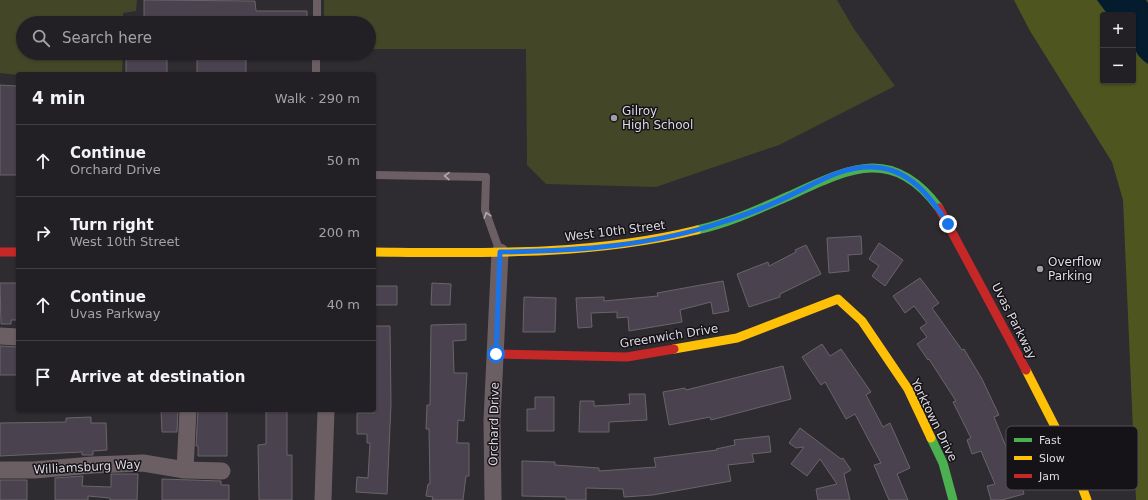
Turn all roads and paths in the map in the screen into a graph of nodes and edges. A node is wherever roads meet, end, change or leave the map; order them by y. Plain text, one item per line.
1 (317, 0) edge
2 (317, 16) edge
3 (316, 60) edge
4 (316, 72) edge
5 (895, 172) joint
6 (376, 175) edge
7 (0, 252) edge
8 (16, 252) edge
9 (376, 252) edge
10 (500, 252) junction
11 (838, 299) joint
12 (0, 336) edge
13 (16, 337) edge
14 (496, 354) junction
15 (188, 412) edge
16 (326, 412) edge
17 (1054, 426) edge
18 (0, 470) edge
19 (185, 470) junction
20 (222, 471) dead end
21 (1083, 490) edge
22 (323, 500) edge
23 (493, 500) edge
24 (953, 500) edge
25 (1087, 500) edge

1 - 2 lane
3 - 4 lane
5 - 10 street, West 10th Street
5 - 17 street, Uvas Parkway
10 -> 6 lane
7 - 8 street
9 - 10 street, West 10th Street
10 - 14 street, Orchard Drive
11 - 14 street, Greenwich Drive
11 - 24 street, Yorktown Drive
12 - 13 street
14 - 23 street, Orchard Drive
15 - 19 street
16 - 22 street
18 - 19 street, Williamsburg Way
19 - 20 street, Williamsburg Way
21 - 25 street, Uvas Parkway

